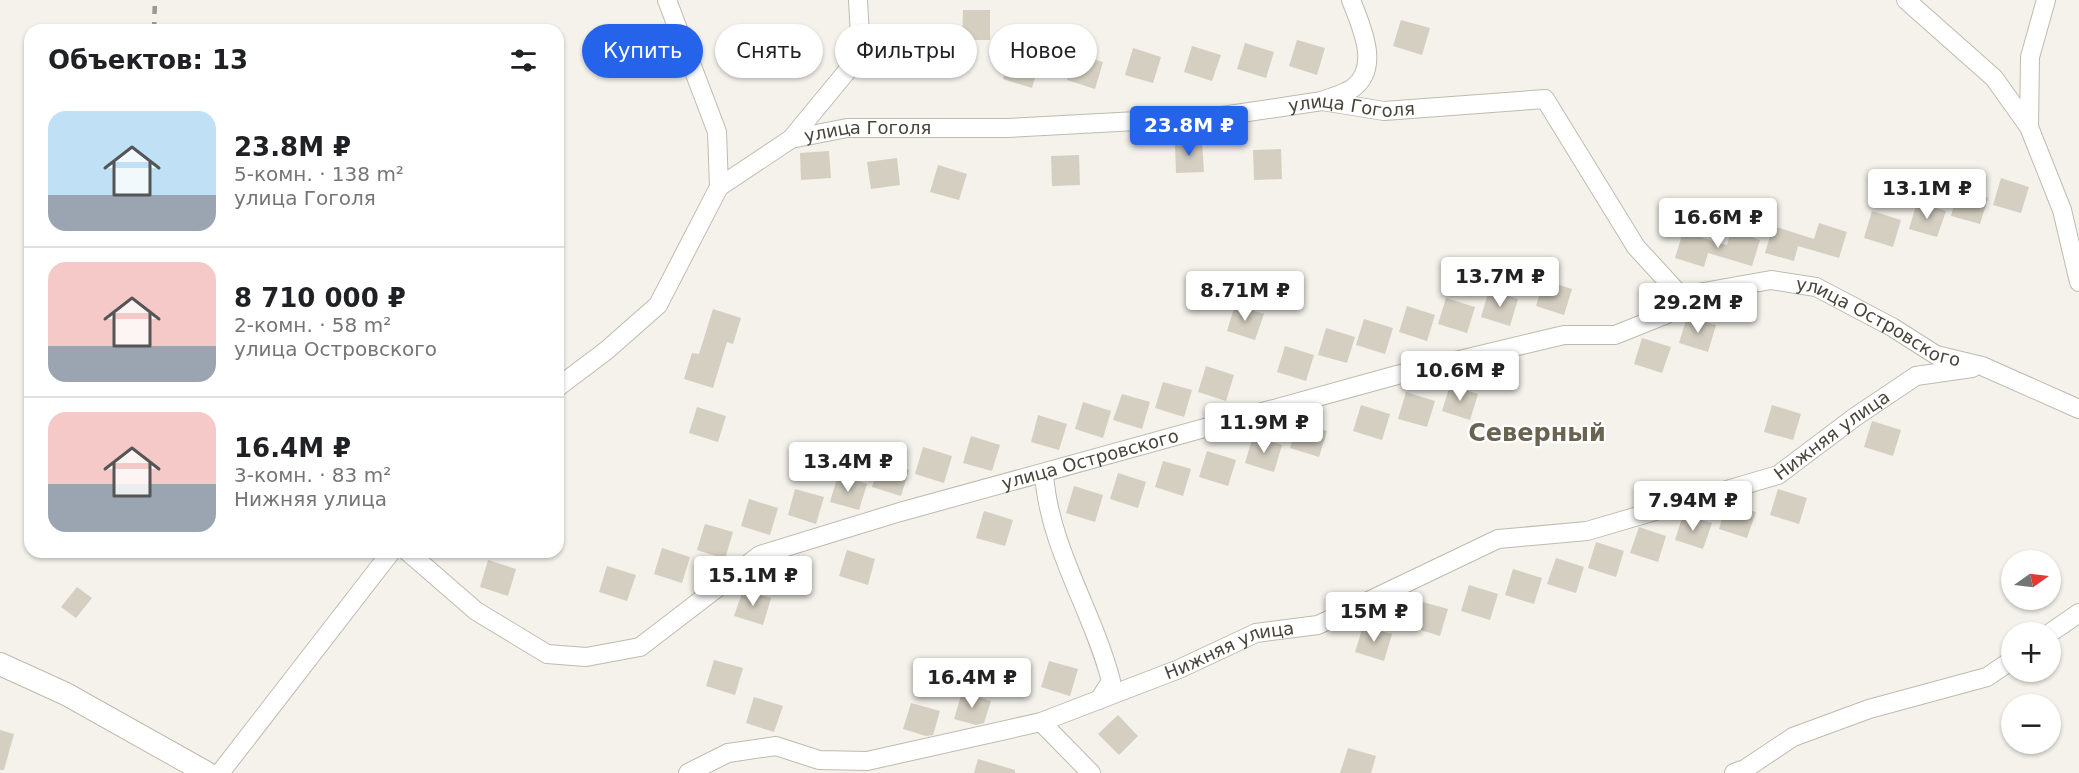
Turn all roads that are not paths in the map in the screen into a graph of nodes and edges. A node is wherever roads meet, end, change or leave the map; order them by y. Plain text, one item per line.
1 (667, 0) edge
2 (858, 0) edge
3 (1351, 0) edge
4 (1906, 0) edge
5 (2046, 0) edge
6 (1322, 101) junction
7 (2029, 127) junction
8 (791, 139) junction
9 (719, 187) junction
10 (2079, 282) edge
11 (1681, 296) junction
12 (1982, 366) junction
13 (564, 382) edge
14 (2079, 408) edge
15 (1044, 474) junction
16 (386, 558) edge
17 (415, 558) edge
18 (2079, 613) edge
19 (2061, 625) edge
20 (0, 664) edge
21 (2001, 667) edge
22 (1099, 700) junction
23 (1041, 722) junction
24 (207, 773) edge
25 (220, 773) edge
26 (688, 773) edge
27 (1091, 773) edge
28 (1734, 773) edge

1 - 9 street
2 - 8 street
3 - 6 street
4 - 7 street
5 - 7 street
6 - 8 street, улица Гоголя
6 - 11 street, улица Гоголя
7 - 10 street
8 - 9 street, улица Гоголя
9 - 13 street
11 - 12 street, улица Островского
11 - 15 street, улица Островского
12 - 14 street, улица Островского
12 - 22 street, Нижняя улица
15 - 17 street, улица Островского
15 - 22 street
16 - 25 street
18 - 19 street
20 - 24 street
21 - 28 street
22 - 23 street, Нижняя улица
23 - 26 street, Нижняя улица
23 - 27 street

